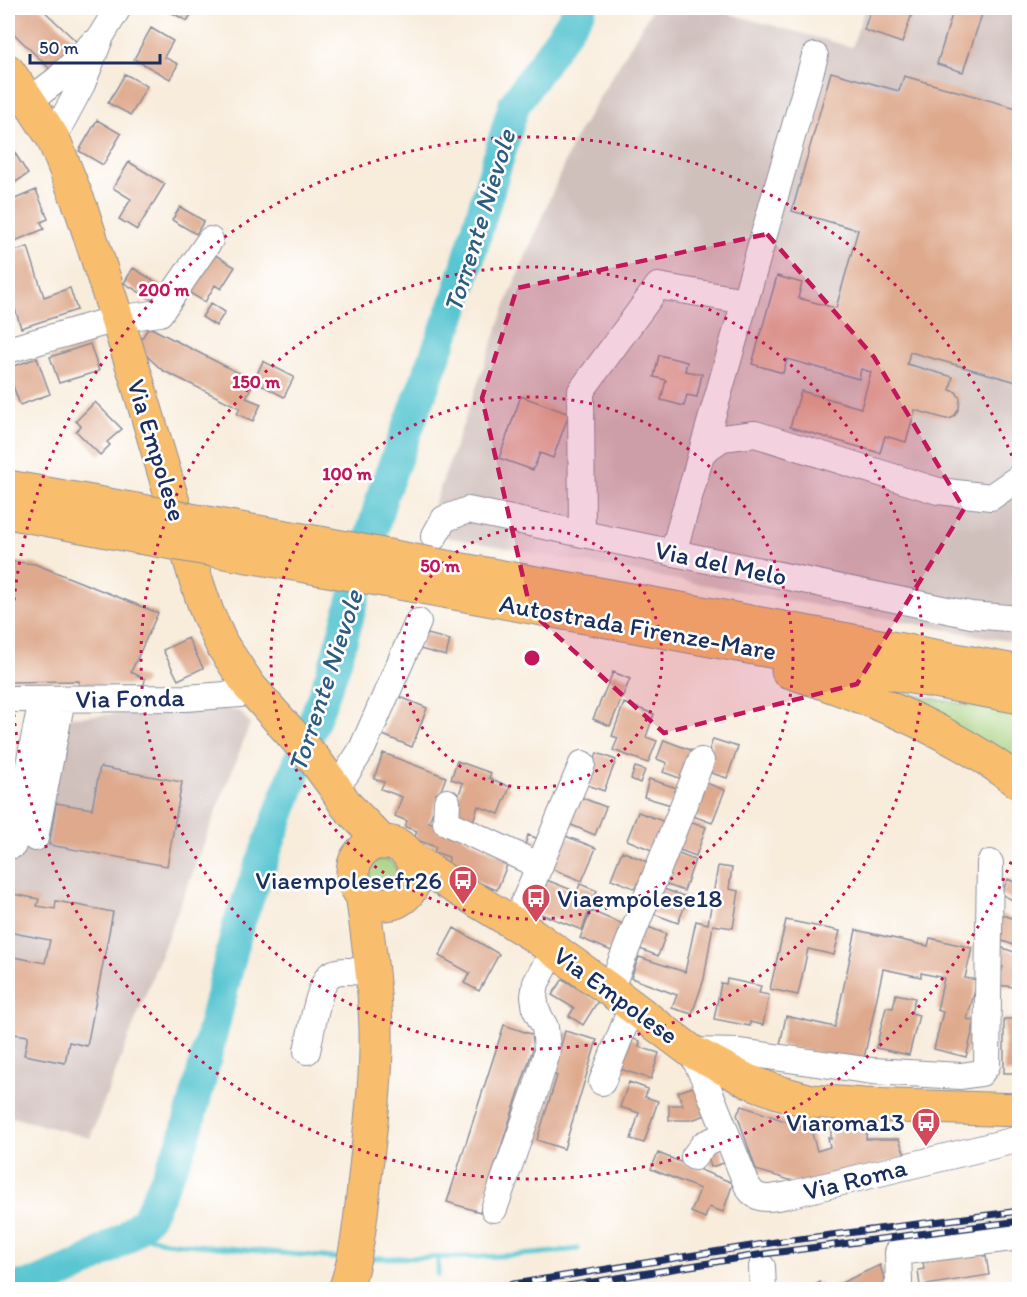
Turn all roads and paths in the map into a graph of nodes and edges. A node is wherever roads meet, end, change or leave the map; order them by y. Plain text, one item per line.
1 (118, 8) edge
2 (101, 36) junction
3 (815, 56) dead end
4 (8, 71) edge
5 (29, 101) junction
6 (53, 138) junction
7 (210, 240) dead end
8 (745, 301) junction
9 (116, 319) junction
10 (8, 350) edge
11 (702, 452) junction
12 (1020, 477) edge
13 (8, 487) edge
14 (8, 512) edge
15 (137, 523) junction
16 (582, 534) junction
17 (434, 537) dead end
18 (673, 553) junction
19 (453, 581) junction
20 (593, 619) junction
21 (1020, 619) edge
22 (418, 621) dead end
23 (890, 648) junction
24 (1020, 662) edge
25 (1020, 672) edge
26 (250, 687) junction
27 (1020, 697) edge
28 (8, 699) edge
29 (52, 699) junction
30 (701, 761) dead end
31 (582, 764) dead end
32 (1020, 783) edge
33 (340, 796) junction
34 (447, 802) dead end
35 (24, 842) dead end
36 (990, 863) dead end
37 (540, 866) junction
38 (392, 868) junction
39 (516, 924) junction
40 (554, 950) junction
41 (371, 962) junction
42 (621, 998) junction
43 (691, 1051) junction
44 (307, 1052) dead end
45 (602, 1082) dead end
46 (1020, 1110) edge
47 (726, 1135) junction
48 (1020, 1139) edge
49 (694, 1157) dead end
50 (494, 1209) dead end
51 (1020, 1237) edge
52 (345, 1290) edge
53 (896, 1290) edge

1 - 2 street
2 - 5 street
2 - 6 street
3 - 8 street
4 - 5 main road, Via Empolese
5 - 6 main road, Via Empolese
6 - 9 main road, Via Empolese
7 - 9 street
8 - 11 street
8 - 16 street
9 - 10 street
9 - 26 main road, Via Empolese
11 - 12 street
11 - 18 street
13 - 15 main road, Autostrada Firenze-Mare
14 - 15 main road, Autostrada Firenze-Mare
15 - 19 main road, Autostrada Firenze-Mare, bridge
16 - 17 street, Via del Melo
16 - 18 street, Via del Melo
18 - 21 street, Via del Melo
19 - 20 main road, Autostrada Firenze-Mare
19 - 23 main road, Autostrada Firenze-Mare
20 - 27 main road, Autostrada Firenze-Mare
20 - 32 main road
22 - 33 street
23 - 24 main road
23 - 25 main road, Autostrada Firenze-Mare
26 - 29 street, Via Fonda
26 - 33 main road, Via Empolese
28 - 29 street, Via Fonda
29 - 35 street
30 - 42 street
31 - 37 street
33 - 38 main road, Via Empolese
34 - 37 street
36 - 43 street
37 - 39 street
38 - 39 main road, Via Empolese
38 - 41 main road
38 - 41 main road
39 - 40 main road, Via Empolese
40 - 42 main road, Via Empolese
40 - 50 street
41 - 44 street
41 - 52 main road
42 - 43 main road, Via Empolese
42 - 45 street
43 - 46 main road
43 - 47 street
47 - 48 street, Via Roma
47 - 49 street
51 - 53 street

